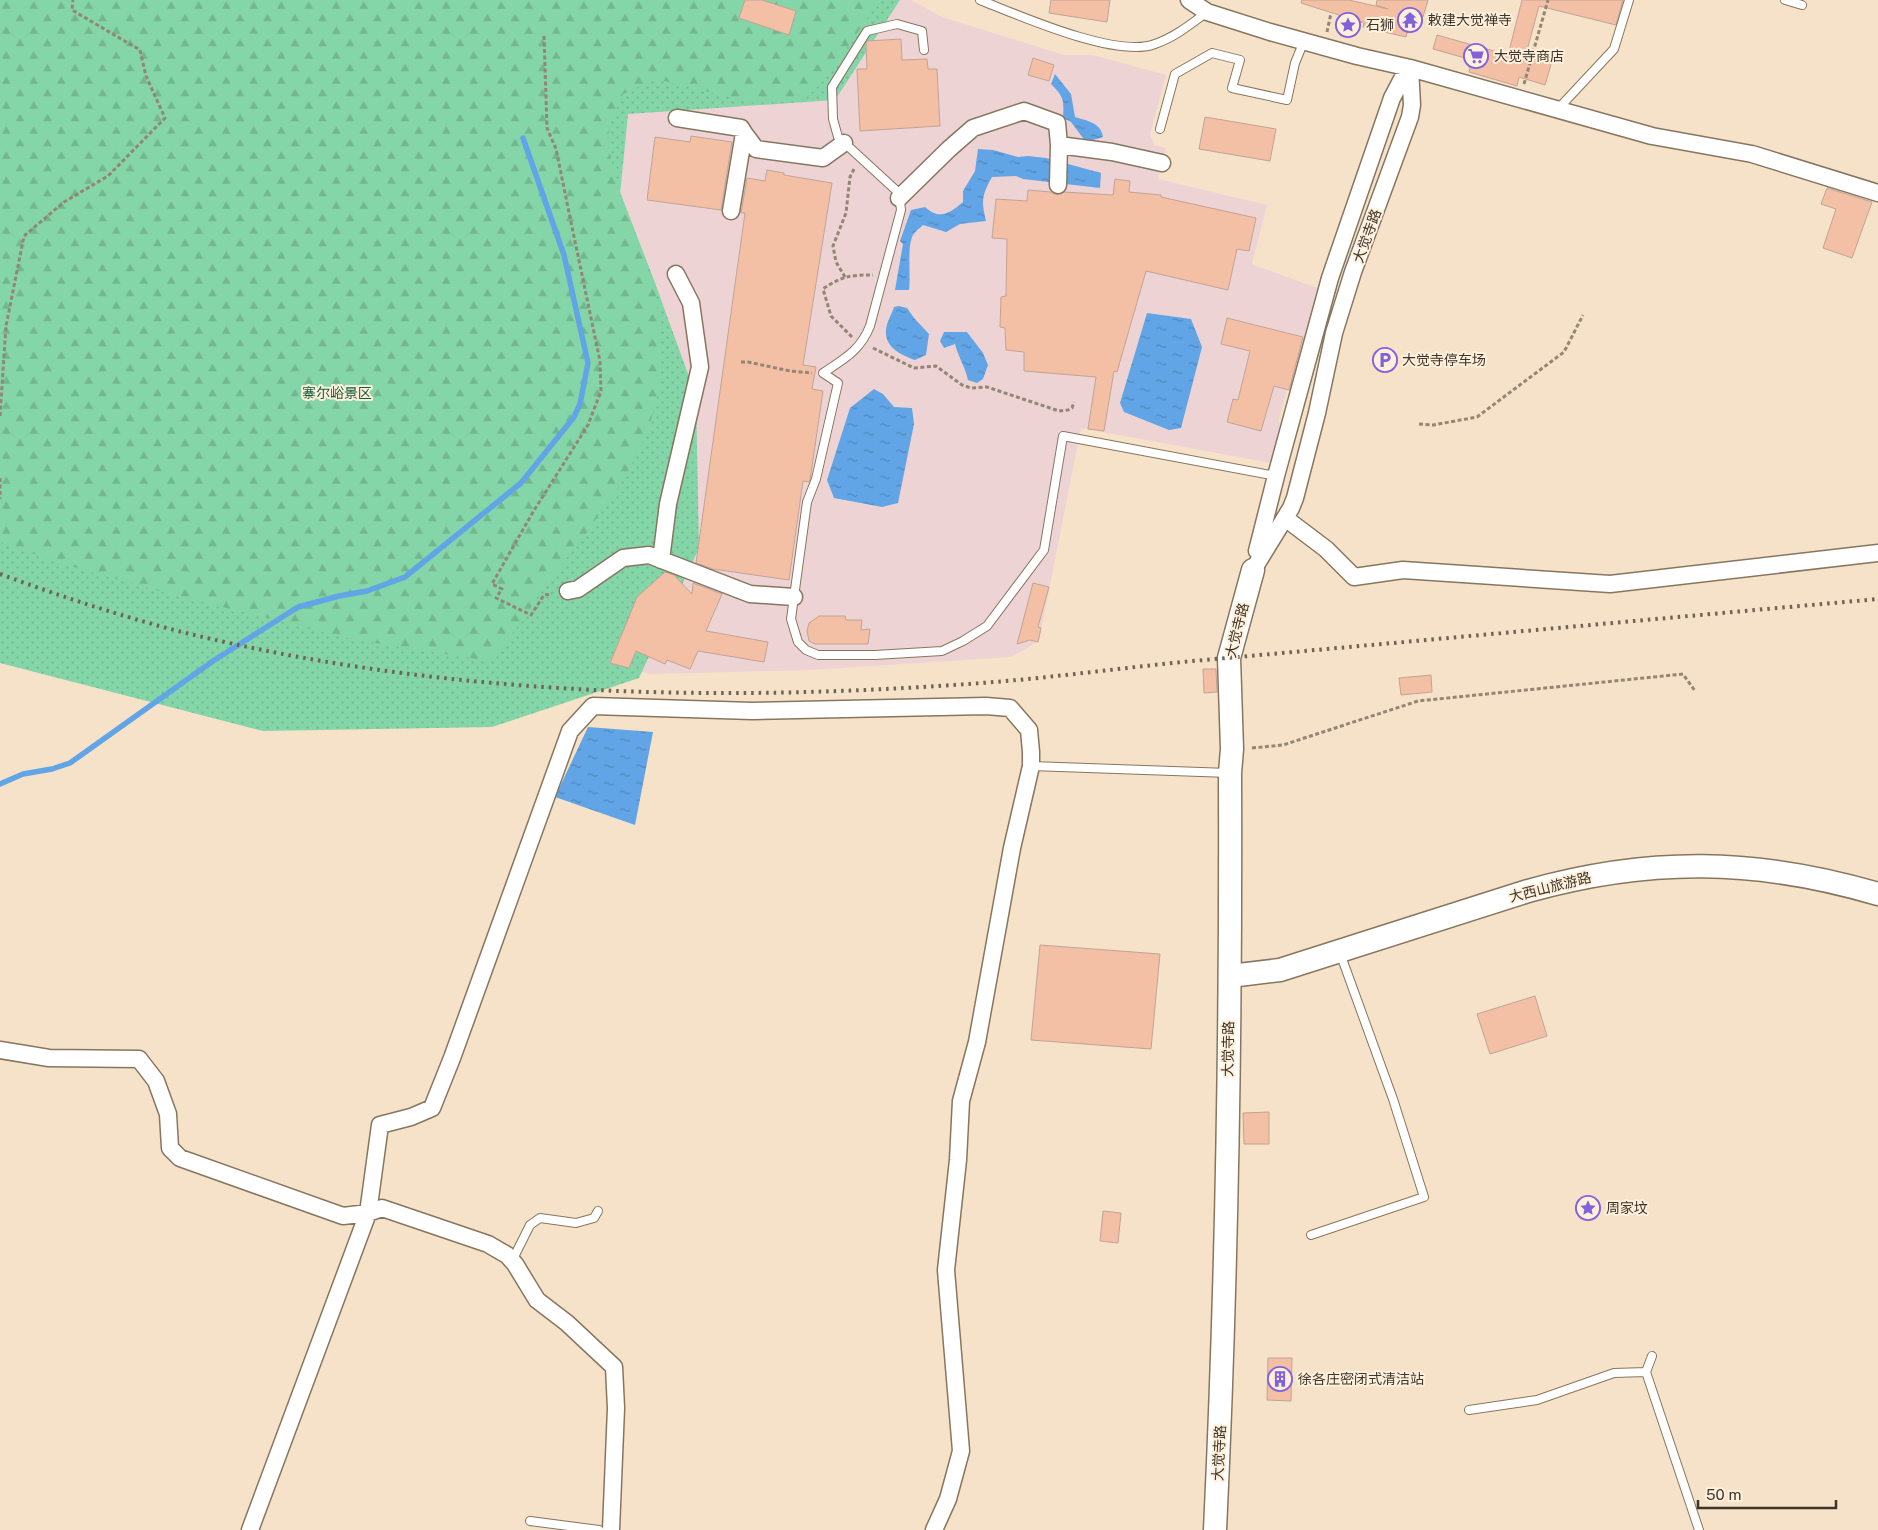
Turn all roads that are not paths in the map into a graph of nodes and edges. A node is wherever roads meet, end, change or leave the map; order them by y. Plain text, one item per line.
1 (980, 0) edge
2 (1188, 0) edge
3 (1629, 0) edge
4 (1785, 0) edge
5 (1802, 5) dead end
6 (1207, 12) junction
7 (1304, 41) junction
8 (924, 50) dead end
9 (1410, 68) junction
10 (1557, 110) junction
11 (677, 118) dead end
12 (1160, 129) dead end
13 (744, 133) junction
14 (844, 143) junction
15 (1059, 145) junction
16 (1162, 162) dead end
17 (1058, 185) dead end
18 (1878, 193) edge
19 (899, 198) junction
20 (731, 211) dead end
21 (676, 274) dead end
22 (1276, 476) junction
23 (1285, 518) junction
24 (1878, 553) edge
25 (661, 560) junction
26 (1253, 570) junction
27 (568, 591) road end
28 (794, 597) junction
29 (1031, 766) junction
30 (1230, 773) junction
31 (1878, 894) edge
32 (1340, 951) junction
33 (1230, 976) junction
34 (0, 1050) edge
35 (598, 1211) dead end
36 (368, 1213) junction
37 (1311, 1235) dead end
38 (512, 1261) junction
39 (1652, 1356) dead end
40 (1646, 1372) junction
41 (1469, 1410) dead end
42 (530, 1521) dead end
43 (250, 1530) edge
44 (599, 1530) edge
45 (611, 1530) edge
46 (934, 1530) edge
47 (1215, 1530) edge
48 (1699, 1530) edge

1 - 6 lane
2 - 6 street
3 - 10 lane
4 - 5 lane
6 - 7 street
7 - 9 street
7 - 12 lane
8 - 14 lane
9 - 10 street
9 - 22 street, 大觉寺路
9 - 23 street, 大觉寺路
10 - 18 street
11 - 13 street
13 - 14 street
13 - 20 street
14 - 19 lane
15 - 16 street
15 - 17 street
15 - 19 street
19 - 28 lane
21 - 25 street
22 - 26 street, 大觉寺路
22 - 28 lane
23 - 24 street
23 - 26 street, 大觉寺路
25 - 27 street
25 - 28 street
26 - 30 street, 大觉寺路
29 - 30 lane
29 - 36 street
29 - 46 street
30 - 33 street, 大觉寺路
31 - 32 street, 大西山旅游路
32 - 33 street, 大西山旅游路
32 - 37 lane
33 - 47 street, 大觉寺路
34 - 36 street
35 - 38 lane
36 - 38 street
36 - 43 street
38 - 45 street
39 - 40 lane
40 - 41 lane
40 - 48 lane
42 - 44 lane

